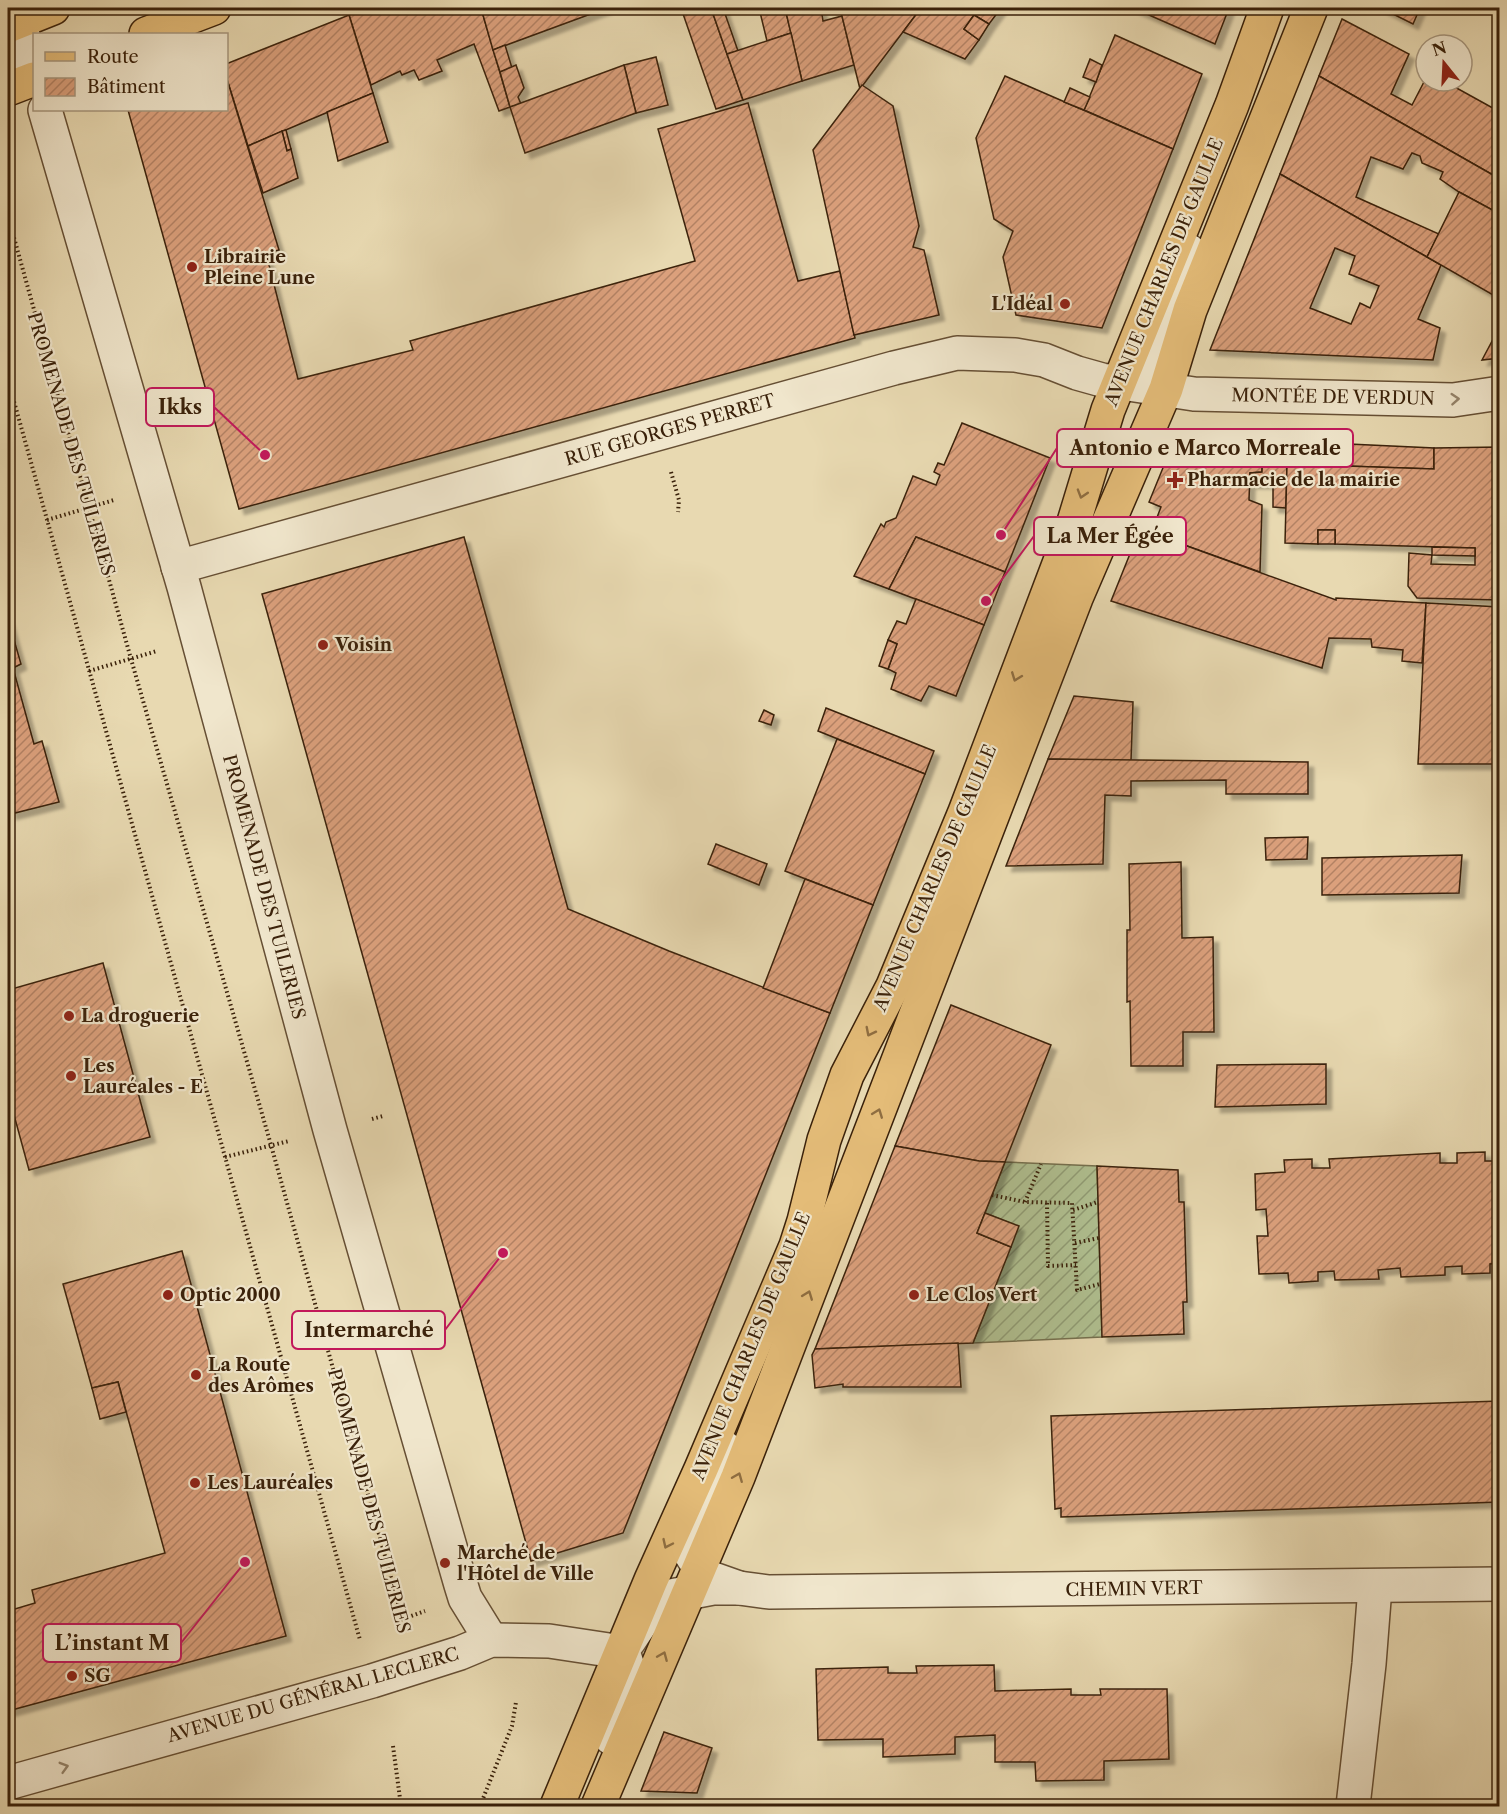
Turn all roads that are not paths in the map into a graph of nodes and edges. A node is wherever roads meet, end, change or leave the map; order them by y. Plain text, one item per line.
1 (53, 8) edge
2 (214, 8) edge
3 (1267, 8) edge
4 (1311, 8) edge
5 (13, 23) edge
6 (149, 33) edge
7 (33, 74) edge
8 (33, 77) edge
9 (1239, 86) junction
10 (8, 89) edge
11 (48, 119) edge
12 (1120, 383) junction
13 (1166, 389) junction
14 (1500, 393) edge
15 (178, 567) junction
16 (796, 1245) junction
17 (701, 1567) junction
18 (1500, 1584) edge
19 (1376, 1587) junction
20 (754, 1590) junction
21 (491, 1640) junction
22 (622, 1653) junction
23 (8, 1783) edge
24 (557, 1806) edge
25 (588, 1806) edge
26 (598, 1806) edge
27 (1353, 1806) edge

1 - 5 main road
2 - 6 main road
3 - 9 main road, AVENUE CHARLES DE GAULLE
4 - 13 main road, AVENUE CHARLES DE GAULLE
5 - 7 street
8 - 10 main road
9 - 12 main road, AVENUE CHARLES DE GAULLE
9 - 13 street
11 - 15 street, PROMENADE DES TUILERIES
12 - 13 street, RUE GEORGES PERRET
12 - 15 street, RUE GEORGES PERRET
12 -> 16 main road, AVENUE CHARLES DE GAULLE
13 -> 14 street, MONTÉE DE VERDUN
17 -> 13 main road, AVENUE CHARLES DE GAULLE
15 - 21 street, PROMENADE DES TUILERIES
16 - 17 street
16 -> 22 main road, AVENUE CHARLES DE GAULLE
17 - 20 street
17 - 20 street, CHEMIN VERT
17 - 22 street, CHEMIN VERT
26 -> 17 main road, AVENUE CHARLES DE GAULLE
18 - 19 street, CHEMIN VERT
19 - 20 street, CHEMIN VERT
19 - 27 street
21 - 22 street, AVENUE DU GÉNÉRAL LECLERC
23 -> 21 street, AVENUE DU GÉNÉRAL LECLERC
22 - 24 main road, AVENUE CHARLES DE GAULLE
22 - 25 street

